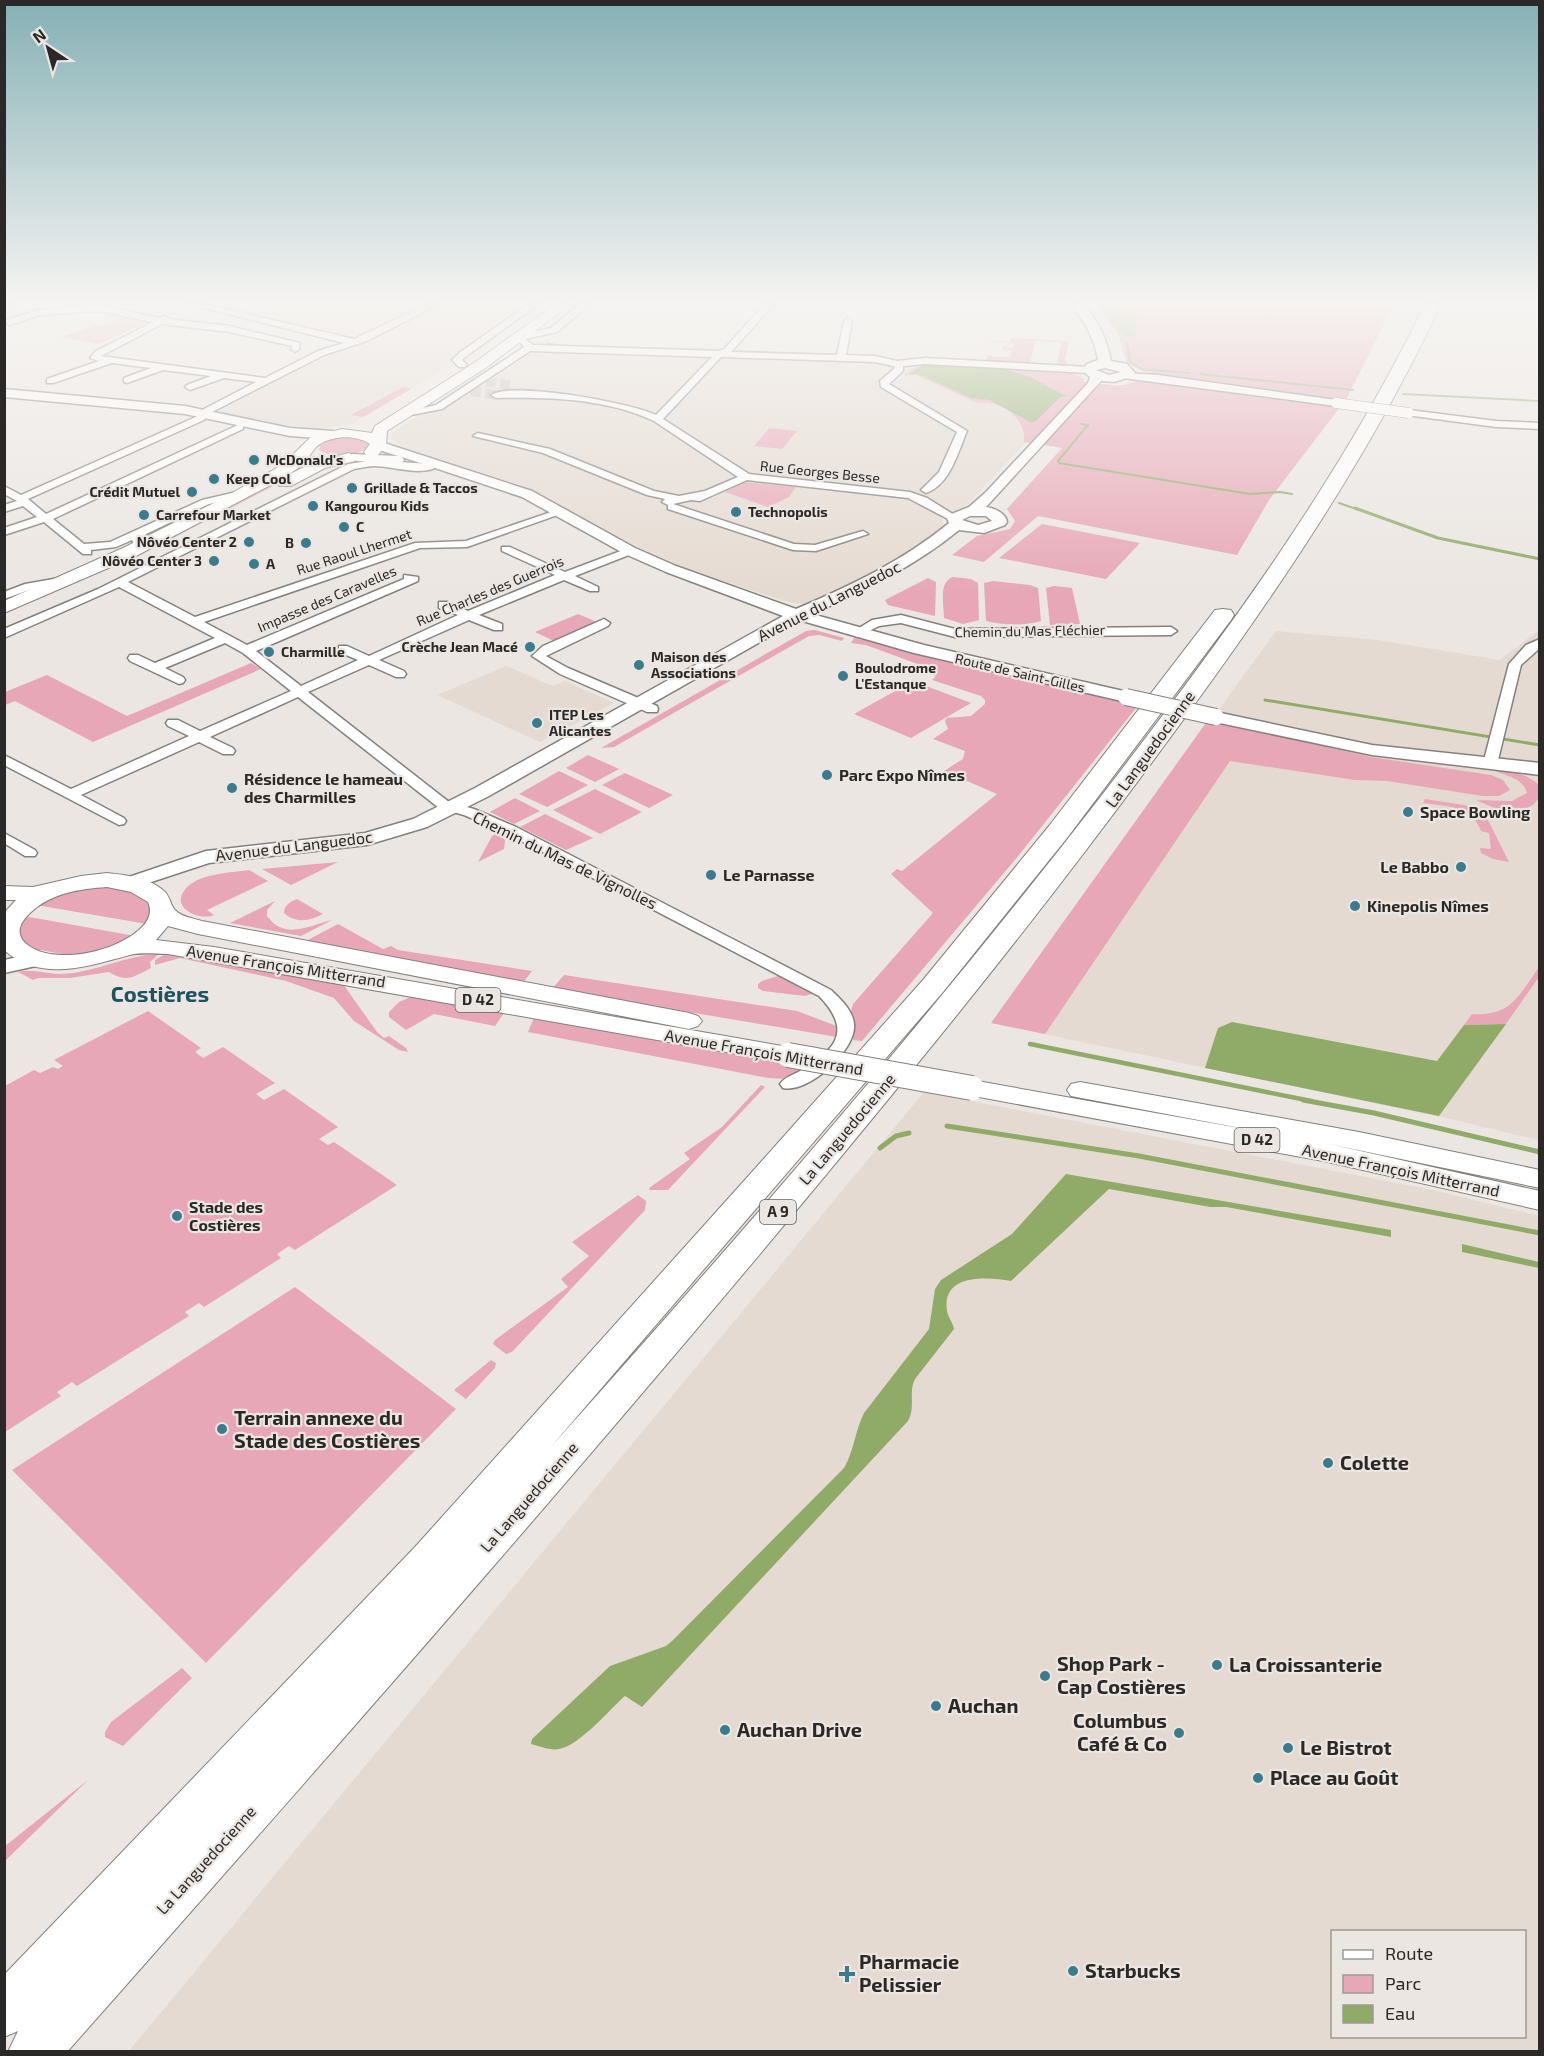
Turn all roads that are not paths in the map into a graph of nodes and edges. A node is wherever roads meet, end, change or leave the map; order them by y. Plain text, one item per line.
1 (69, 400) edge
2 (232, 400) edge
3 (406, 400) edge
4 (427, 400) edge
5 (451, 400) edge
6 (579, 400) edge
7 (674, 400) edge
8 (909, 400) edge
9 (1080, 400) edge
10 (1093, 400) edge
11 (1314, 400) edge
12 (1366, 400) edge
13 (1385, 400) edge
14 (671, 403) junction
15 (638, 408) junction
16 (406, 413) junction
17 (203, 416) junction
18 (657, 419) junction
19 (240, 426) junction
20 (1539, 426) edge
21 (335, 434) junction
22 (478, 436) dead end
23 (378, 443) junction
24 (307, 448) junction
25 (353, 458) junction
26 (432, 466) junction
27 (457, 471) junction
28 (746, 477) junction
29 (4, 489) edge
30 (928, 492) junction
31 (912, 496) junction
32 (23, 500) junction
33 (252, 502) junction
34 (680, 505) junction
35 (4, 509) edge
36 (561, 512) junction
37 (46, 518) junction
38 (965, 518) junction
39 (4, 532) edge
40 (863, 534) dead end
41 (506, 549) dead end
42 (84, 550) junction
43 (630, 551) junction
44 (140, 552) junction
45 (121, 555) junction
46 (92, 569) junction
47 (564, 575) junction
48 (408, 577) dead end
49 (69, 580) junction
50 (119, 582) junction
51 (594, 589) dead end
52 (4, 596) edge
53 (443, 605) dead end
54 (4, 608) edge
55 (470, 615) junction
56 (804, 617) junction
57 (4, 620) edge
58 (193, 622) junction
59 (604, 623) dead end
60 (498, 627) dead end
61 (1171, 631) dead end
62 (857, 633) junction
63 (4, 634) edge
64 (226, 638) junction
65 (1539, 643) edge
66 (343, 649) dead end
67 (247, 650) junction
68 (134, 658) dead end
69 (369, 661) junction
70 (154, 668) junction
71 (400, 674) dead end
72 (179, 680) dead end
73 (301, 691) junction
74 (646, 706) junction
75 (173, 723) dead end
76 (199, 736) junction
77 (228, 751) dead end
78 (4, 759) edge
79 (1490, 764) junction
80 (1539, 769) edge
81 (72, 794) junction
82 (460, 810) junction
83 (119, 821) dead end
84 (4, 837) edge
85 (30, 853) dead end
86 (130, 883) junction
87 (51, 890) junction
88 (4, 893) edge
89 (158, 904) junction
90 (7, 934) edge
91 (128, 947) junction
92 (37, 959) junction
93 (4, 968) edge
94 (795, 1048) junction
95 (977, 1081) junction
96 (789, 1084) dead end
97 (1539, 1179) edge
98 (1539, 1201) edge
99 (4, 2012) edge
100 (33, 2052) edge

1 - 17 street
2 - 17 street
3 - 21 main road
4 - 16 main road
5 - 16 street
6 - 15 street
7 - 14 street
8 - 30 street
9 - 38 street, Avenue du Languedoc
10 - 38 street
11 - 20 street, bridge
12 - 99 highway, La Languedocienne / A 9
13 - 100 highway, La Languedocienne / A 9
14 - 15 street
14 - 18 street
15 - 18 street, Rue Georges Besse
16 - 23 main road
17 - 19 street
17 - 21 street
17 - 32 street
18 - 28 street, Rue Georges Besse
19 - 24 street
19 - 37 street
21 - 23 main road
21 - 24 main road
22 - 34 street
23 - 25 main road
23 - 27 street, Route de Saint-Gilles
24 - 25 main road
24 - 33 main road
25 - 26 street, Route de Saint-Gilles
25 - 33 main road
26 - 27 street, Route de Saint-Gilles
26 - 33 street
27 - 36 street, Route de Saint-Gilles
28 - 31 street, Rue Georges Besse
28 - 34 street
29 - 32 street
30 - 31 street
30 - 38 street
31 - 38 street
32 - 35 street
32 - 37 street
33 - 44 main road
33 - 44 street
34 - 40 street
36 - 43 street, Route de Saint-Gilles
36 - 58 street, Rue Raoul Lhermet
37 - 39 street
37 - 42 street
38 - 56 street, Avenue du Languedoc
41 - 47 street
42 - 44 street
42 - 45 street
42 - 46 street
43 - 47 street, Rue Charles des Guerrois
43 - 56 street, Route de Saint-Gilles
44 - 45 main road
44 - 50 street
44 - 57 main road
45 - 46 main road
46 - 49 main road
47 - 51 street
47 - 55 street, Rue Charles des Guerrois
48 - 67 street, Impasse des Caravelles
49 - 52 street
49 - 54 main road
50 - 58 street, Chemin du Mas de Vignolles
50 - 63 street
53 - 55 street
55 - 60 street
55 - 69 street, Rue Charles des Guerrois
56 - 62 street, Route de Saint-Gilles
56 - 74 street, Avenue du Languedoc
58 - 64 street, Chemin du Mas de Vignolles
59 - 74 street
61 - 62 street, Chemin du Mas Fléchier
62 - 79 street, Route de Saint-Gilles, bridge
64 - 67 street, Chemin du Mas de Vignolles
64 - 70 street
65 - 79 street
66 - 69 street
67 - 73 street, Chemin du Mas de Vignolles
68 - 70 street
69 - 71 street
69 - 73 street, Rue Charles des Guerrois
70 - 72 street
73 - 76 street, Rue Charles des Guerrois
73 - 82 street, Chemin du Mas de Vignolles
74 - 82 street, Avenue du Languedoc
75 - 76 street
76 - 77 street
76 - 81 street, Rue Charles des Guerrois
78 - 81 street
79 - 80 street, Route de Saint-Gilles
81 - 83 street
82 - 86 street, Avenue du Languedoc
82 - 89 street, Avenue du Languedoc
82 - 96 street, Chemin du Mas de Vignolles
84 - 85 street
86 - 87 main road
86 - 89 main road, Avenue François Mitterrand
87 - 88 main road
87 - 90 main road
89 - 91 main road
89 - 94 main road, Avenue François Mitterrand / D 42
90 - 92 main road
91 - 92 main road
91 - 94 main road, Avenue François Mitterrand / D 42
92 - 93 street
94 - 95 main road, Avenue François Mitterrand / D 42, bridge
95 - 97 main road, Avenue François Mitterrand / D 42
95 - 98 main road, Avenue François Mitterrand / D 42

